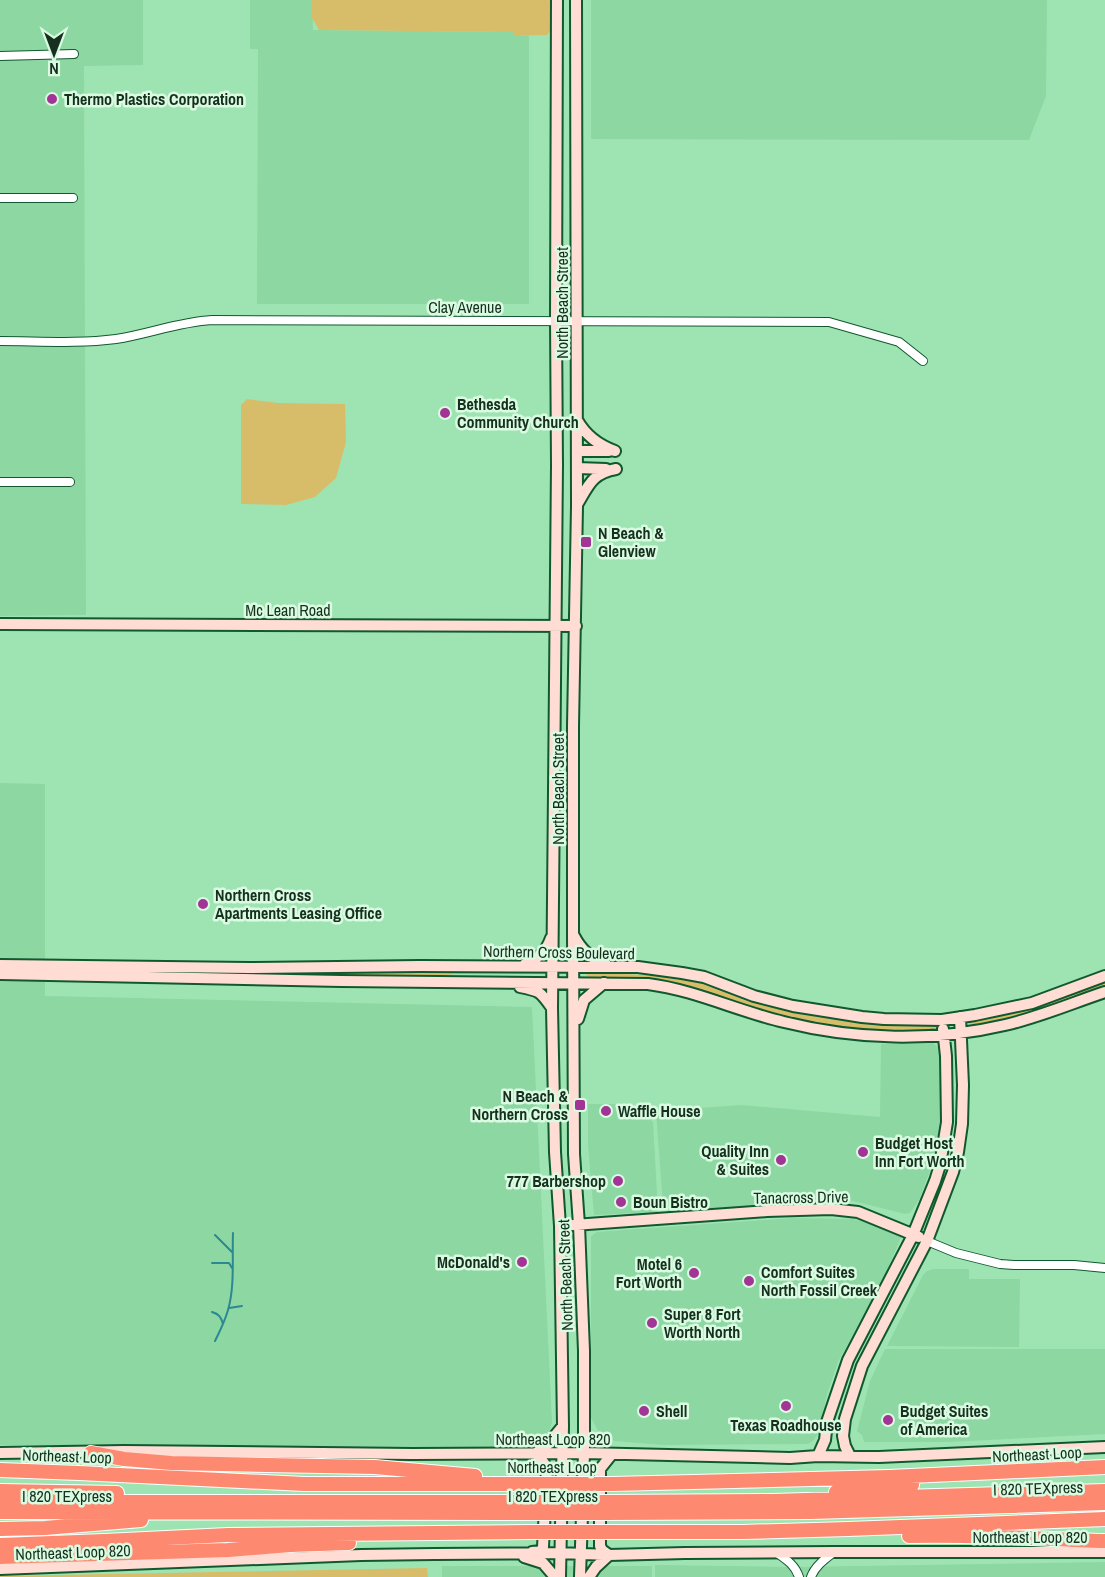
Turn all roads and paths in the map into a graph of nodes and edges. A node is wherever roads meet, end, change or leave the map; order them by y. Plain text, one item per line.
1 (557, 0) edge
2 (576, 0) edge
3 (74, 54) dead end
4 (0, 56) edge
5 (0, 198) edge
6 (74, 198) dead end
7 (556, 320) junction
8 (577, 321) junction
9 (0, 341) edge
10 (923, 361) dead end
11 (576, 418) junction
12 (577, 451) junction
13 (577, 468) junction
14 (0, 482) edge
15 (70, 482) dead end
16 (577, 506) junction
17 (0, 624) edge
18 (555, 626) junction
19 (576, 626) junction
20 (554, 932) junction
21 (573, 934) junction
22 (0, 965) edge
23 (520, 966) junction
24 (553, 966) junction
25 (574, 966) junction
26 (615, 967) junction
27 (0, 974) edge
28 (234, 974) junction
29 (1105, 976) edge
30 (509, 982) junction
31 (553, 983) junction
32 (574, 983) junction
33 (604, 983) junction
34 (1105, 992) edge
35 (552, 1008) junction
36 (960, 1017) junction
37 (942, 1020) junction
38 (961, 1033) junction
39 (944, 1036) junction
40 (574, 1043) junction
41 (579, 1225) junction
42 (560, 1226) junction
43 (913, 1234) junction
44 (927, 1241) junction
45 (1105, 1268) edge
46 (848, 1360) junction
47 (862, 1366) junction
48 (563, 1426) junction
49 (1105, 1447) edge
50 (0, 1453) edge
51 (92, 1453) junction
52 (536, 1453) junction
53 (562, 1453) junction
54 (584, 1453) junction
55 (612, 1454) junction
56 (818, 1456) junction
57 (850, 1456) junction
58 (1105, 1467) edge
59 (0, 1470) edge
60 (979, 1473) junction
61 (537, 1484) junction
62 (0, 1491) edge
63 (1105, 1491) edge
64 (773, 1501) junction
65 (0, 1502) edge
66 (175, 1502) junction
67 (1105, 1503) edge
68 (539, 1507) junction
69 (605, 1507) junction
70 (0, 1512) edge
71 (334, 1513) junction
72 (1105, 1519) edge
73 (0, 1529) edge
74 (848, 1529) junction
75 (458, 1533) junction
76 (1105, 1541) edge
77 (0, 1545) edge
78 (776, 1552) junction
79 (835, 1552) junction
80 (1105, 1552) edge
81 (559, 1553) junction
82 (515, 1554) junction
83 (580, 1554) junction
84 (609, 1555) junction
85 (0, 1557) edge
86 (0, 1569) edge
87 (73, 1572) edge
88 (86, 1572) edge
89 (558, 1577) edge
90 (580, 1577) edge
91 (589, 1577) edge
92 (800, 1577) edge
93 (811, 1577) edge

1 - 7 main road, North Beach Street
2 - 8 main road, North Beach Street
3 - 4 street
5 - 6 street
7 - 8 street, Clay Avenue
7 - 9 street, Clay Avenue
7 - 18 main road, North Beach Street
8 - 10 street, Clay Avenue
8 - 11 main road, North Beach Street
11 - 12 main road, North Beach Street
11 - 12 main road
12 - 13 main road, North Beach Street
13 - 16 main road, North Beach Street
13 - 16 main road
14 - 15 street
16 - 19 main road, North Beach Street
17 - 18 main road, Mc Lean Road
18 - 19 main road, Mc Lean Road
18 - 20 main road, North Beach Street
19 - 21 main road, North Beach Street
20 - 23 main road
20 - 24 main road, North Beach Street
21 - 25 main road, North Beach Street
21 - 26 main road
22 - 28 main road, Northern Cross Boulevard
23 - 24 main road, Northern Cross Boulevard
23 - 28 main road, Northern Cross Boulevard
24 - 25 main road, Northern Cross Boulevard
24 - 31 main road, North Beach Street
25 - 26 main road, Northern Cross Boulevard
25 - 32 main road, North Beach Street
26 - 37 main road, Northern Cross Boulevard
27 - 28 main road, Northern Cross Boulevard
28 - 30 main road, Northern Cross Boulevard
29 - 36 main road, Northern Cross Boulevard
30 - 31 main road, Northern Cross Boulevard
30 - 35 main road
31 - 32 main road, Northern Cross Boulevard
31 - 35 main road, North Beach Street
32 - 33 main road, Northern Cross Boulevard
32 - 40 main road, North Beach Street
33 - 39 main road, Northern Cross Boulevard
33 - 40 main road
34 - 38 main road, Northern Cross Boulevard
35 - 42 main road, North Beach Street
36 - 37 main road, Northern Cross Boulevard
36 - 38 main road
37 - 39 main road
38 - 39 main road, Northern Cross Boulevard
38 - 44 main road
39 - 43 main road
40 - 41 main road, North Beach Street
41 - 42 main road, Tanacross Drive
41 - 43 main road, Tanacross Drive
41 - 54 main road, North Beach Street
42 - 48 main road, North Beach Street
43 - 44 main road, Tanacross Drive
43 - 46 main road
44 - 45 street, Tanacross Drive
44 - 47 main road
46 - 47 main road
46 - 56 main road
47 - 57 main road
48 - 52 main road
48 - 53 main road, North Beach Street
49 - 57 main road, Northeast Loop 820
50 - 51 main road, Northeast Loop 820
51 - 52 main road, Northeast Loop 820
51 - 61 highway
52 - 53 main road, Northeast Loop 820
52 - 82 main road
53 - 54 main road, Northeast Loop 820
53 - 81 main road, North Beach Street
54 - 55 main road, Northeast Loop 820
54 - 83 main road, North Beach Street
55 - 56 main road, Northeast Loop 820
55 - 84 main road
56 - 57 main road, Northeast Loop 820
58 - 60 highway, Northeast Loop
59 - 61 highway, Northeast Loop
60 - 61 highway, Northeast Loop, bridge
60 - 64 highway
62 - 66 highway
63 - 64 highway, I 820 TEXpress
64 - 69 highway, I 820 TEXpress
65 - 66 highway, I 820 TEXpress
66 - 68 highway, I 820 TEXpress
67 - 69 highway, I 820 TEXpress
68 - 69 highway, I 820 TEXpress, bridge
68 - 71 highway, I 820 TEXpress
70 - 71 highway, I 820 TEXpress
71 - 73 highway
72 - 74 highway
74 - 75 highway, bridge
74 - 76 highway
75 - 77 highway
75 - 85 highway
78 - 79 main road, Northeast Loop 820
78 - 84 main road, Northeast Loop 820
78 - 92 street
79 - 80 main road, Northeast Loop 820
79 - 93 street
81 - 82 main road, Northeast Loop 820
81 - 83 main road, Northeast Loop 820
81 - 89 main road, North Beach Street
82 - 88 main road, Northeast Loop 820
82 - 89 main road
83 - 84 main road, Northeast Loop 820
83 - 90 main road, North Beach Street
84 - 91 main road
86 - 87 main road, Northeast Loop 820
87 - 88 main road, Northeast Loop 820

